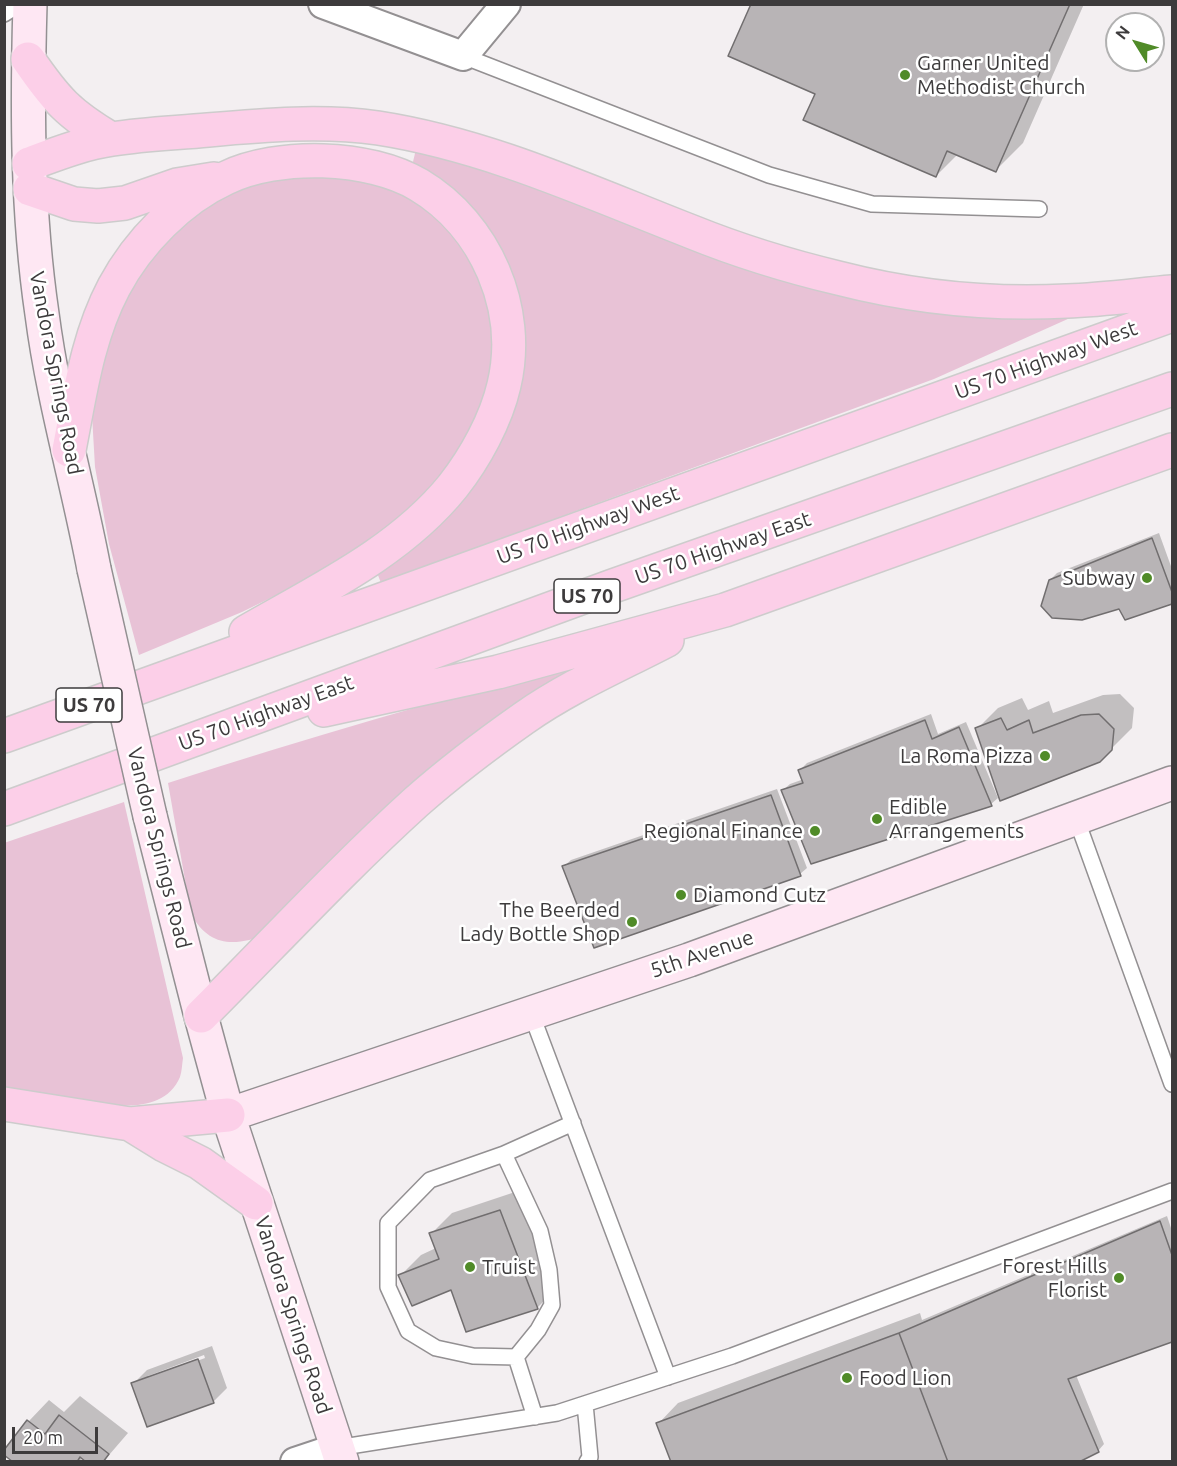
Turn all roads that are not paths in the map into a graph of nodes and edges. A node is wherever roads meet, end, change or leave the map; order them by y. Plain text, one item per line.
1 (20, 4) edge
2 (30, 4) edge
3 (323, 4) edge
4 (506, 4) edge
5 (4, 14) edge
6 (464, 56) junction
7 (28, 59) junction
8 (111, 139) junction
9 (30, 176) junction
10 (227, 177) junction
11 (1039, 209) dead end
12 (1173, 292) edge
13 (1173, 315) edge
14 (1173, 389) edge
15 (69, 450) junction
16 (1173, 450) edge
17 (725, 610) junction
18 (174, 674) junction
19 (4, 735) edge
20 (198, 738) junction
21 (1173, 783) edge
22 (4, 808) edge
23 (1076, 818) junction
24 (531, 1013) junction
25 (201, 1017) junction
26 (1173, 1084) edge
27 (4, 1104) edge
28 (228, 1115) junction
29 (573, 1123) junction
30 (130, 1124) junction
31 (504, 1154) junction
32 (1173, 1191) edge
33 (256, 1203) junction
34 (516, 1358) junction
35 (668, 1377) junction
36 (585, 1404) junction
37 (535, 1417) junction
38 (339, 1455) edge
39 (295, 1461) edge
40 (587, 1461) edge

1 - 5 lane
2 - 7 street, Vandora Springs Road
3 - 6 street
4 - 6 street
6 - 11 lane
7 - 8 main road
7 - 9 street, Vandora Springs Road
8 - 9 main road
8 - 12 main road
9 - 10 main road
9 - 15 street, Vandora Springs Road
10 - 15 main road
10 - 18 main road
13 - 18 main road, US 70 Highway West / US 70
14 - 20 main road, US 70 Highway East / US 70
15 - 25 street, Vandora Springs Road, bridge
16 - 17 main road
17 - 20 main road
17 - 25 main road
18 - 19 main road, US 70 Highway West / US 70
20 - 22 main road, US 70 Highway East / US 70
21 - 23 street, 5th Avenue
23 - 24 street, 5th Avenue
23 - 26 lane
24 - 28 street, 5th Avenue
24 - 29 lane
25 - 28 street, Vandora Springs Road
27 - 30 main road
28 - 30 main road
28 - 33 street, Vandora Springs Road
29 - 31 lane
29 - 35 lane
30 - 33 main road
31 - 34 lane
31 - 34 lane
32 - 35 lane
33 - 38 street, Vandora Springs Road
34 - 37 lane
35 - 36 lane
36 - 37 lane
36 - 40 lane
37 - 38 lane
38 - 39 street

